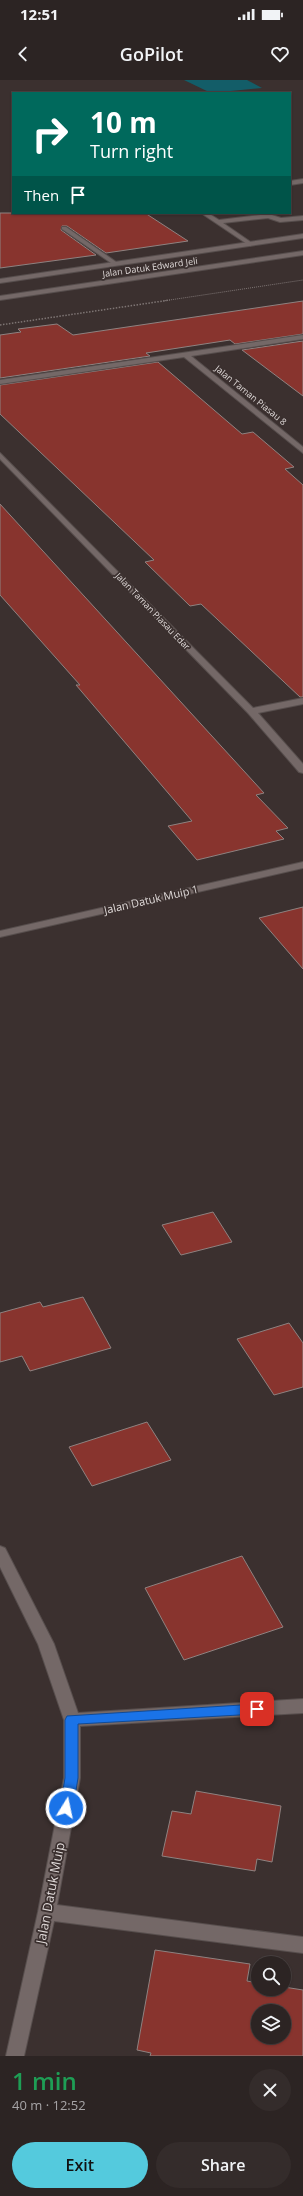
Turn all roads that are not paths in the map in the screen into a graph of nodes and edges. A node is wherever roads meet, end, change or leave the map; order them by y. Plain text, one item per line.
1 (303, 181) edge
2 (291, 183) edge
3 (206, 214) edge
4 (267, 214) edge
5 (303, 218) edge
6 (218, 222) junction
7 (64, 228) dead end
8 (303, 236) edge
9 (250, 244) junction
10 (280, 246) dead end
11 (288, 247) dead end
12 (303, 248) edge
13 (303, 253) edge
14 (116, 264) junction
15 (0, 281) edge
16 (0, 298) edge
17 (303, 337) edge
18 (186, 354) junction
19 (0, 382) edge
20 (303, 450) edge
21 (0, 455) edge
22 (303, 701) edge
23 (251, 711) junction
24 (303, 770) edge
25 (303, 865) edge
26 (0, 934) edge
27 (0, 1552) edge
28 (303, 1706) edge
29 (72, 1720) junction
30 (47, 1912) junction
31 (303, 1945) edge
32 (15, 2056) edge

1 - 2 street
3 - 6 street
4 - 5 street
4 - 6 street
6 - 9 street
7 - 14 street
8 - 9 street, Jalan Datuk Edward Jeli
9 - 10 street
9 - 14 street, Jalan Datuk Edward Jeli
11 - 12 street
13 - 16 street, Jalan Datuk Edward Jeli
14 - 15 street, Jalan Datuk Edward Jeli
17 - 18 street
18 - 19 street
18 - 20 street, Jalan Taman Piasau 8
21 - 23 street, Jalan Taman Piasau Edar
22 - 23 street
23 - 24 street, Jalan Taman Piasau Edar
25 - 26 street, Jalan Datuk Muip 1
27 - 29 street, Jalan Datuk Muip
28 - 29 street
29 - 30 street, Jalan Datuk Muip
30 - 31 street
30 - 32 street, Jalan Datuk Muip

